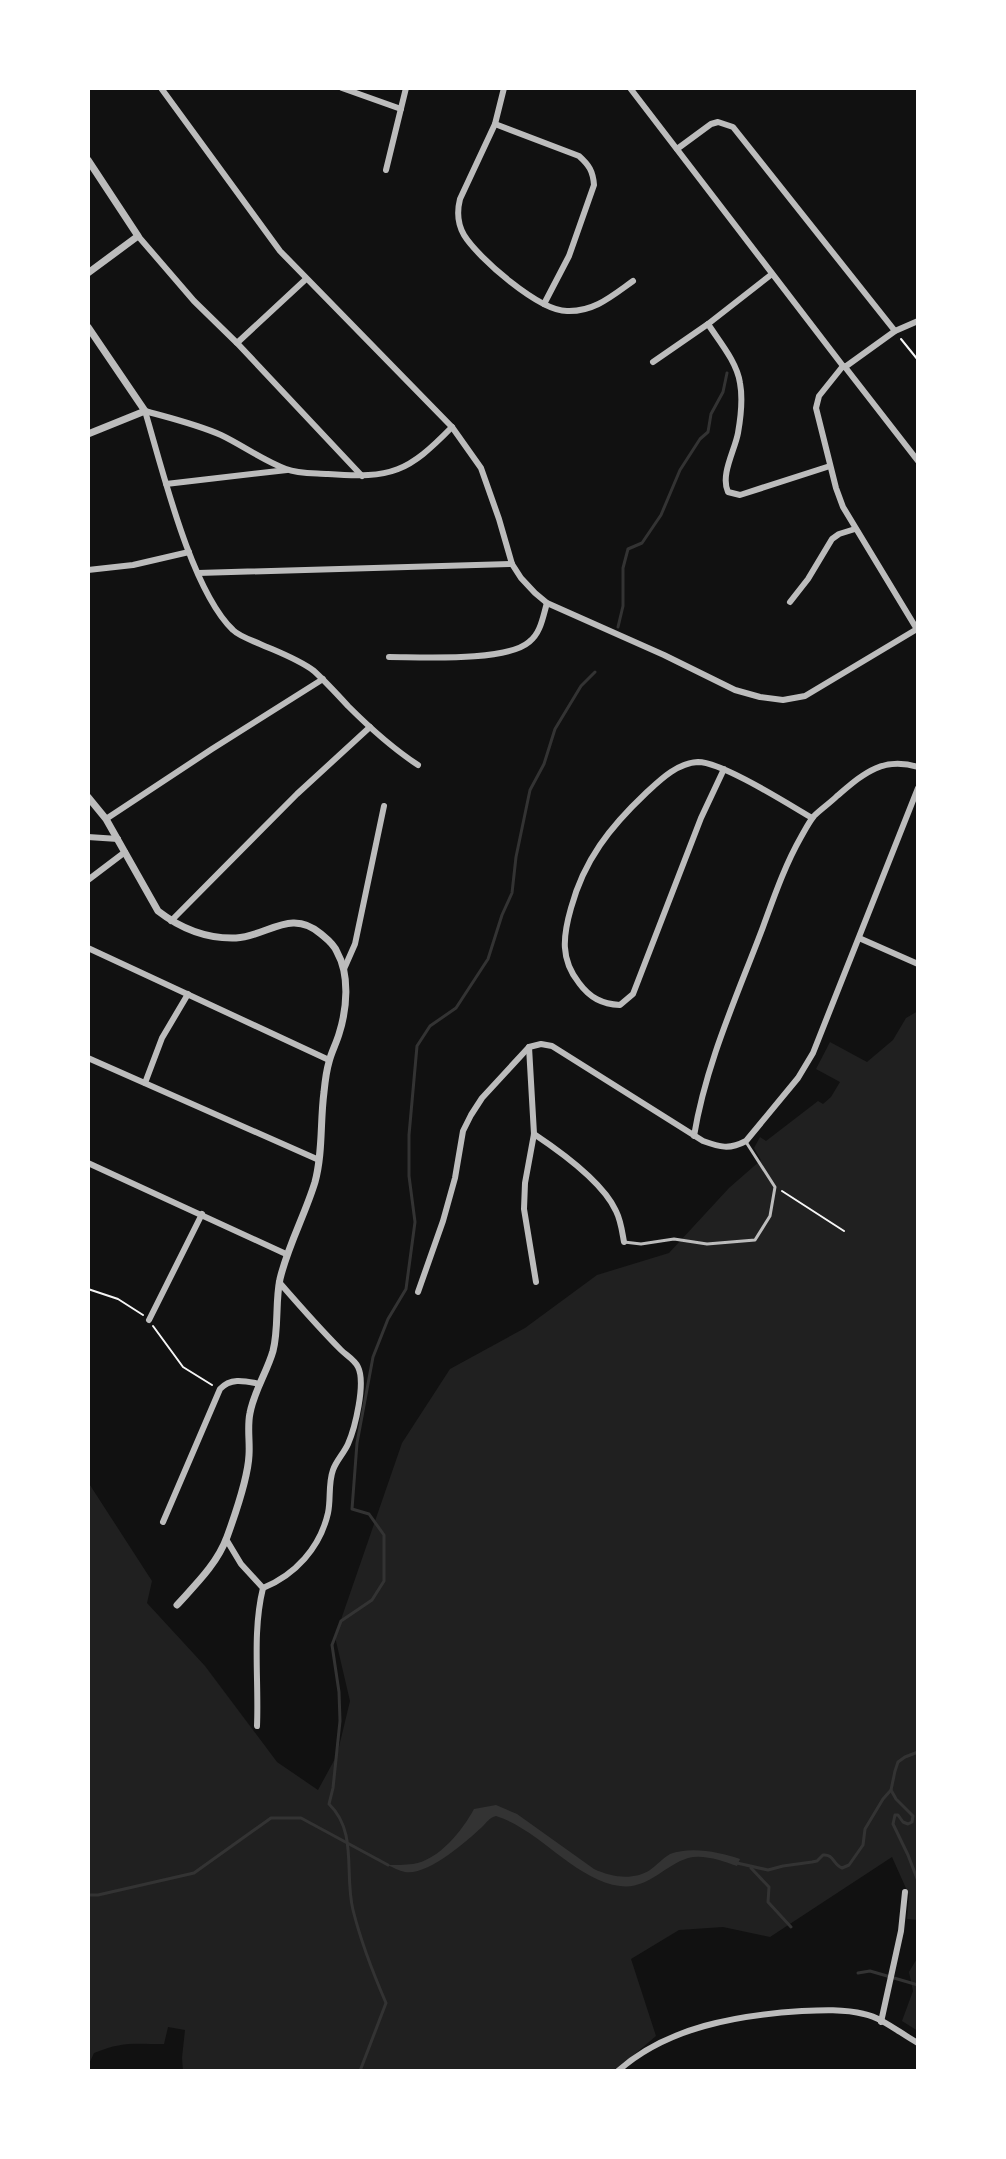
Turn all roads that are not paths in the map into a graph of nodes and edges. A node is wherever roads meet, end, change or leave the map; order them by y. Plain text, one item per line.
1 (161, 88) edge
2 (342, 88) edge
3 (406, 88) edge
4 (504, 88) edge
5 (630, 88) edge
6 (401, 109) junction
7 (495, 124) junction
8 (677, 149) junction
9 (88, 160) edge
10 (386, 170) dead end
11 (138, 236) junction
12 (88, 273) edge
13 (772, 274) junction
14 (306, 279) junction
15 (633, 281) dead end
16 (544, 304) junction
17 (918, 321) edge
18 (708, 324) junction
19 (88, 327) edge
20 (895, 331) junction
21 (237, 343) junction
22 (653, 362) dead end
23 (844, 366) junction
24 (145, 411) junction
25 (452, 427) junction
26 (88, 434) edge
27 (918, 461) edge
28 (830, 466) junction
29 (287, 470) junction
30 (363, 477) junction
31 (166, 484) junction
32 (855, 529) junction
33 (189, 552) junction
34 (512, 564) junction
35 (88, 570) edge
36 (198, 573) junction
37 (790, 602) dead end
38 (547, 603) junction
39 (918, 630) edge
40 (389, 657) dead end
41 (323, 679) junction
42 (370, 727) junction
43 (418, 765) dead end
44 (918, 767) edge
45 (724, 769) junction
46 (918, 788) edge
47 (88, 797) edge
48 (384, 806) dead end
49 (812, 818) junction
50 (106, 819) junction
51 (88, 837) edge
52 (118, 839) junction
53 (125, 852) junction
54 (88, 880) edge
55 (171, 921) junction
56 (859, 938) junction
57 (88, 948) edge
58 (918, 964) edge
59 (344, 969) junction
60 (188, 994) junction
61 (529, 1047) junction
62 (88, 1058) edge
63 (329, 1060) junction
64 (145, 1083) junction
65 (534, 1134) junction
66 (694, 1136) junction
67 (746, 1141) junction
68 (319, 1160) junction
69 (88, 1163) edge
70 (202, 1214) junction
71 (624, 1242) joint
72 (286, 1254) junction
73 (279, 1282) junction
74 (536, 1282) dead end
75 (418, 1292) dead end
76 (149, 1320) road end
77 (260, 1384) junction
78 (163, 1522) dead end
79 (226, 1539) junction
80 (263, 1588) junction
81 (177, 1605) dead end
82 (257, 1726) dead end
83 (905, 1892) dead end
84 (881, 2022) junction
85 (918, 2043) edge
86 (618, 2071) edge

1 - 14 street
2 - 6 street
3 - 6 street
4 - 7 street
5 - 8 street
6 - 10 street
7 - 16 street
7 - 16 street
8 - 13 street
8 - 20 street
9 - 11 street
11 - 12 street
11 - 21 street
13 - 18 street
13 - 23 street
14 - 21 street
14 - 25 street
15 - 16 street
17 - 20 street
18 - 22 street
18 - 28 street
19 - 24 street
20 - 23 street
21 - 30 street
23 - 27 street
23 - 28 street
24 - 26 street
24 - 29 street
24 - 31 street
25 - 30 street
25 - 34 street
28 - 32 street
29 - 30 street
29 - 31 street
31 - 33 street
32 - 37 street
32 - 39 street
33 - 35 street
33 - 36 street
34 - 36 street
34 - 38 street
36 - 41 street
38 - 39 street
38 - 40 street
41 - 42 street
41 - 50 street
42 - 43 street
42 - 55 street
44 - 49 street
45 - 45 street
45 - 49 street
46 - 56 street
47 - 50 street
48 - 59 street
49 - 66 street
50 - 52 street
51 - 52 street
52 - 53 street
53 - 54 street
53 - 55 street
55 - 59 street
56 - 58 street
56 - 67 street
57 - 60 street
59 - 63 street
60 - 63 street
60 - 64 street
61 - 65 street
61 - 66 street
61 - 75 street
62 - 64 street
63 - 68 street
64 - 68 street
65 - 71 street
65 - 74 street
66 - 67 street
67 - 71 lane
68 - 72 street
69 - 70 street
70 - 72 street
70 - 76 street
72 - 73 street
73 - 77 street
73 - 80 street
77 - 78 street
77 - 79 street
79 - 80 street
79 - 81 street
80 - 82 street
83 - 84 street
84 - 85 street
84 - 86 street

